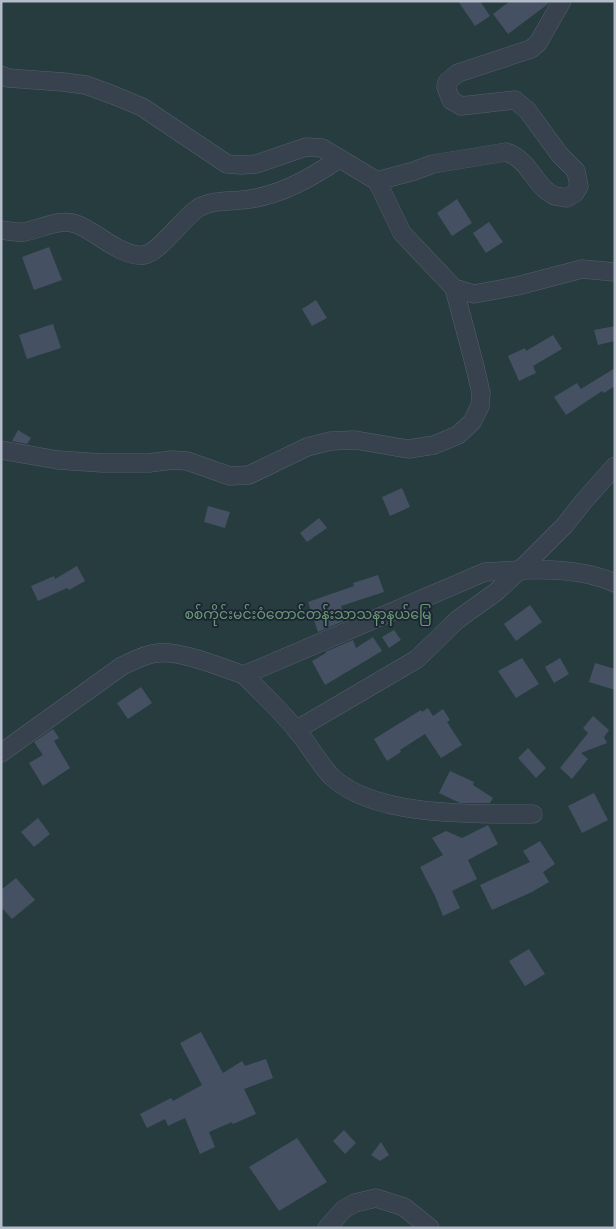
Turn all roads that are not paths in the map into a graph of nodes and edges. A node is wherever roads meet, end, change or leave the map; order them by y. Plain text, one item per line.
1 (562, 1) edge
2 (1, 75) edge
3 (339, 159) junction
4 (377, 181) junction
5 (1, 230) edge
6 (615, 272) edge
7 (454, 288) junction
8 (1, 450) edge
9 (615, 466) edge
10 (521, 569) junction
11 (615, 583) edge
12 (244, 674) junction
13 (296, 730) junction
14 (1, 753) edge
15 (533, 814) dead end
16 (326, 1228) edge
17 (430, 1228) edge

1 - 4 street
2 - 3 street
3 - 4 street
3 - 5 street
4 - 7 street
6 - 7 street
7 - 8 street
9 - 10 street
10 - 11 street
10 - 12 street
10 - 13 street
12 - 13 street
12 - 14 street
13 - 15 street
16 - 17 street

